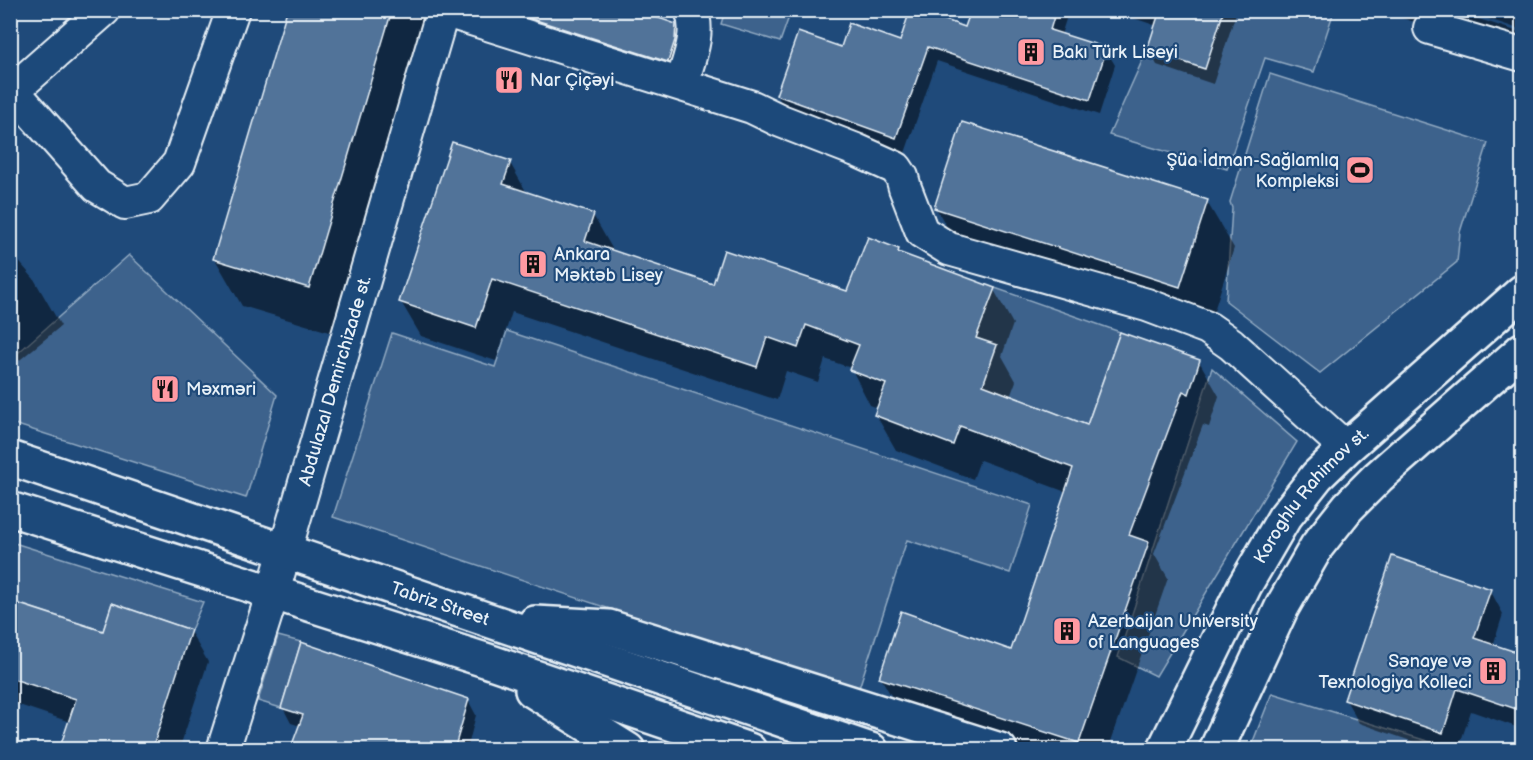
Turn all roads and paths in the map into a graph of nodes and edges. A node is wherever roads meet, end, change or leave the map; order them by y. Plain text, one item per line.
1 (104, 10) edge
2 (233, 10) edge
3 (443, 10) edge
4 (691, 10) edge
5 (1430, 28) dead end
6 (1522, 55) edge
7 (682, 83) junction
8 (12, 92) edge
9 (1522, 292) edge
10 (1522, 350) edge
11 (1346, 448) junction
12 (10, 459) edge
13 (10, 509) edge
14 (285, 552) junction
15 (273, 592) junction
16 (496, 621) junction
17 (485, 660) junction
18 (1163, 747) edge
19 (223, 750) edge
20 (628, 750) edge
21 (750, 750) edge
22 (871, 750) edge
23 (1000, 750) edge
24 (1216, 750) edge

1 - 8 street
2 - 8 street
3 - 7 street
3 - 14 street, Abdulazal Demirchizade st.
4 - 7 street
5 - 6 street
7 - 11 street
9 - 11 main road, Koroghlu Rahimov st.
10 - 24 main road, Koroghlu Rahimov st.
11 - 18 main road, Koroghlu Rahimov st.
12 - 14 main road, Tabriz Street
13 - 15 main road
14 - 15 street, Abdulazal Demirchizade st.
14 - 16 main road, Tabriz Street
15 - 17 main road
15 - 19 street, Abdulazal Demirchizade st.
16 - 22 main road, Tabriz Street
16 - 23 main road
17 - 20 main road
17 - 21 main road

